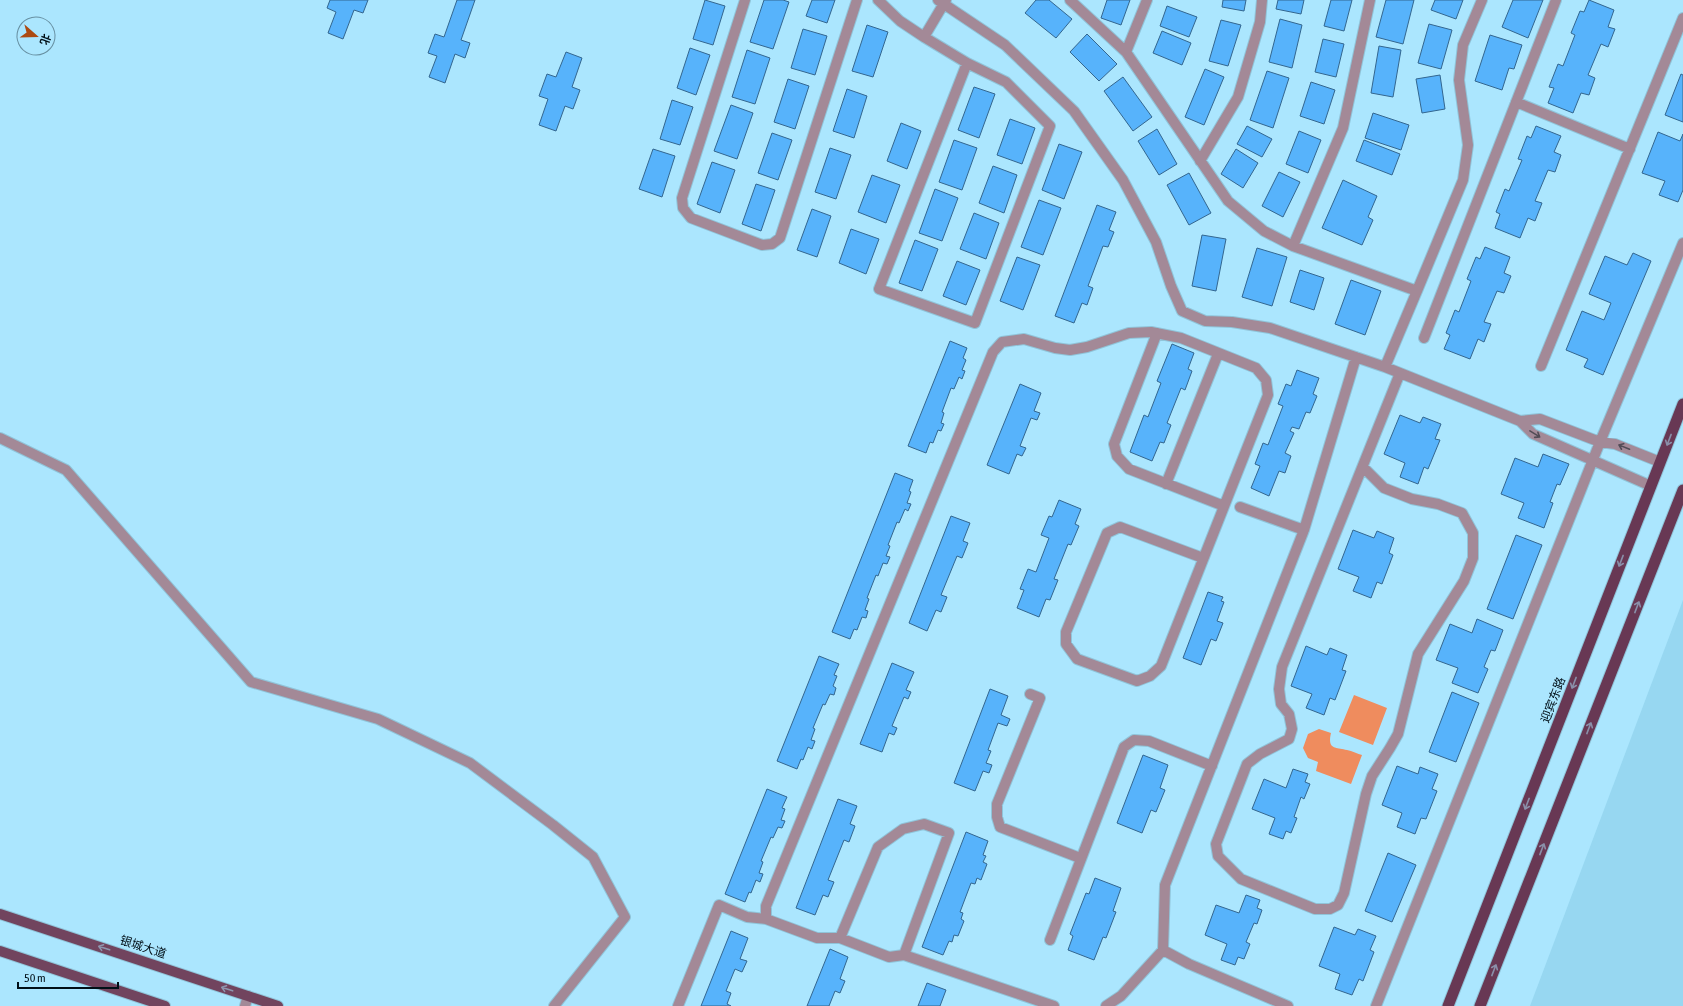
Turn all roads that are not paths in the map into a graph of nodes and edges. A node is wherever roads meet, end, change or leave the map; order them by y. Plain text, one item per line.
1 (745, 0) edge
2 (857, 0) edge
3 (878, 0) edge
4 (1070, 0) edge
5 (1147, 0) edge
6 (1262, 0) edge
7 (1370, 0) edge
8 (1482, 0) edge
9 (1556, 0) edge
10 (942, 1) edge
11 (1683, 18) edge
12 (924, 37) junction
13 (1126, 52) junction
14 (967, 64) junction
15 (1516, 102) junction
16 (1630, 149) junction
17 (1200, 161) junction
18 (1683, 243) edge
19 (1293, 246) junction
20 (1417, 291) junction
21 (1158, 333) junction
22 (1424, 338) dead end
23 (1218, 354) junction
24 (1356, 357) junction
25 (1541, 366) dead end
26 (1385, 367) junction
27 (1400, 373) junction
28 (1683, 404) edge
29 (1520, 420) junction
30 (0, 438) edge
31 (1600, 442) junction
32 (1593, 460) junction
33 (1660, 462) junction
34 (1363, 467) junction
35 (1166, 484) junction
36 (1651, 486) junction
37 (1683, 490) edge
38 (1224, 506) junction
39 (1240, 507) dead end
40 (1304, 530) junction
41 (1203, 558) junction
42 (1030, 694) dead end
43 (1212, 766) junction
44 (1080, 858) junction
45 (0, 914) edge
46 (766, 919) junction
47 (840, 938) junction
48 (1050, 940) dead end
49 (1162, 950) junction
50 (0, 951) edge
51 (904, 955) junction
52 (246, 1001) edge
53 (165, 1006) edge
54 (278, 1006) edge
55 (554, 1006) edge
56 (678, 1006) edge
57 (1054, 1006) edge
58 (1106, 1006) edge
59 (1288, 1006) edge
60 (1376, 1006) edge
61 (1448, 1006) edge
62 (1480, 1006) edge

1 - 2 street
3 - 12 street
4 - 13 street
5 - 13 street
6 - 17 street
7 - 19 street
8 - 20 street
9 - 15 street
10 - 12 street
10 - 24 street
11 - 16 street
12 - 14 street
13 - 17 street
14 - 14 street
15 - 16 street
15 - 22 street
16 - 25 street
17 - 19 street
18 - 31 street
19 - 20 street
20 - 26 street
21 - 23 street
21 - 35 street
21 - 46 street
23 - 35 street
23 - 38 street
24 - 26 street
24 - 40 street
26 - 27 street
27 - 29 street
27 - 34 street
28 -> 33 highway, 迎宾东路
29 - 31 street
29 -> 32 street
30 - 55 street
31 - 32 street
33 -> 31 street
32 - 36 street
32 - 60 street
33 - 36 highway, 迎宾东路
34 - 34 street
35 - 38 street
36 -> 61 highway, 迎宾东路
62 -> 37 highway
38 - 41 street
39 - 40 street
40 - 43 street
41 - 41 street
42 - 44 street
43 - 44 street
43 - 49 street
44 - 48 street
52 -> 45 main road, 银城大道
46 - 47 street
46 - 56 street
47 - 51 street
47 - 51 street
49 - 58 street
49 - 59 street
50 - 53 main road
51 - 57 street
52 - 54 main road, 银城大道

